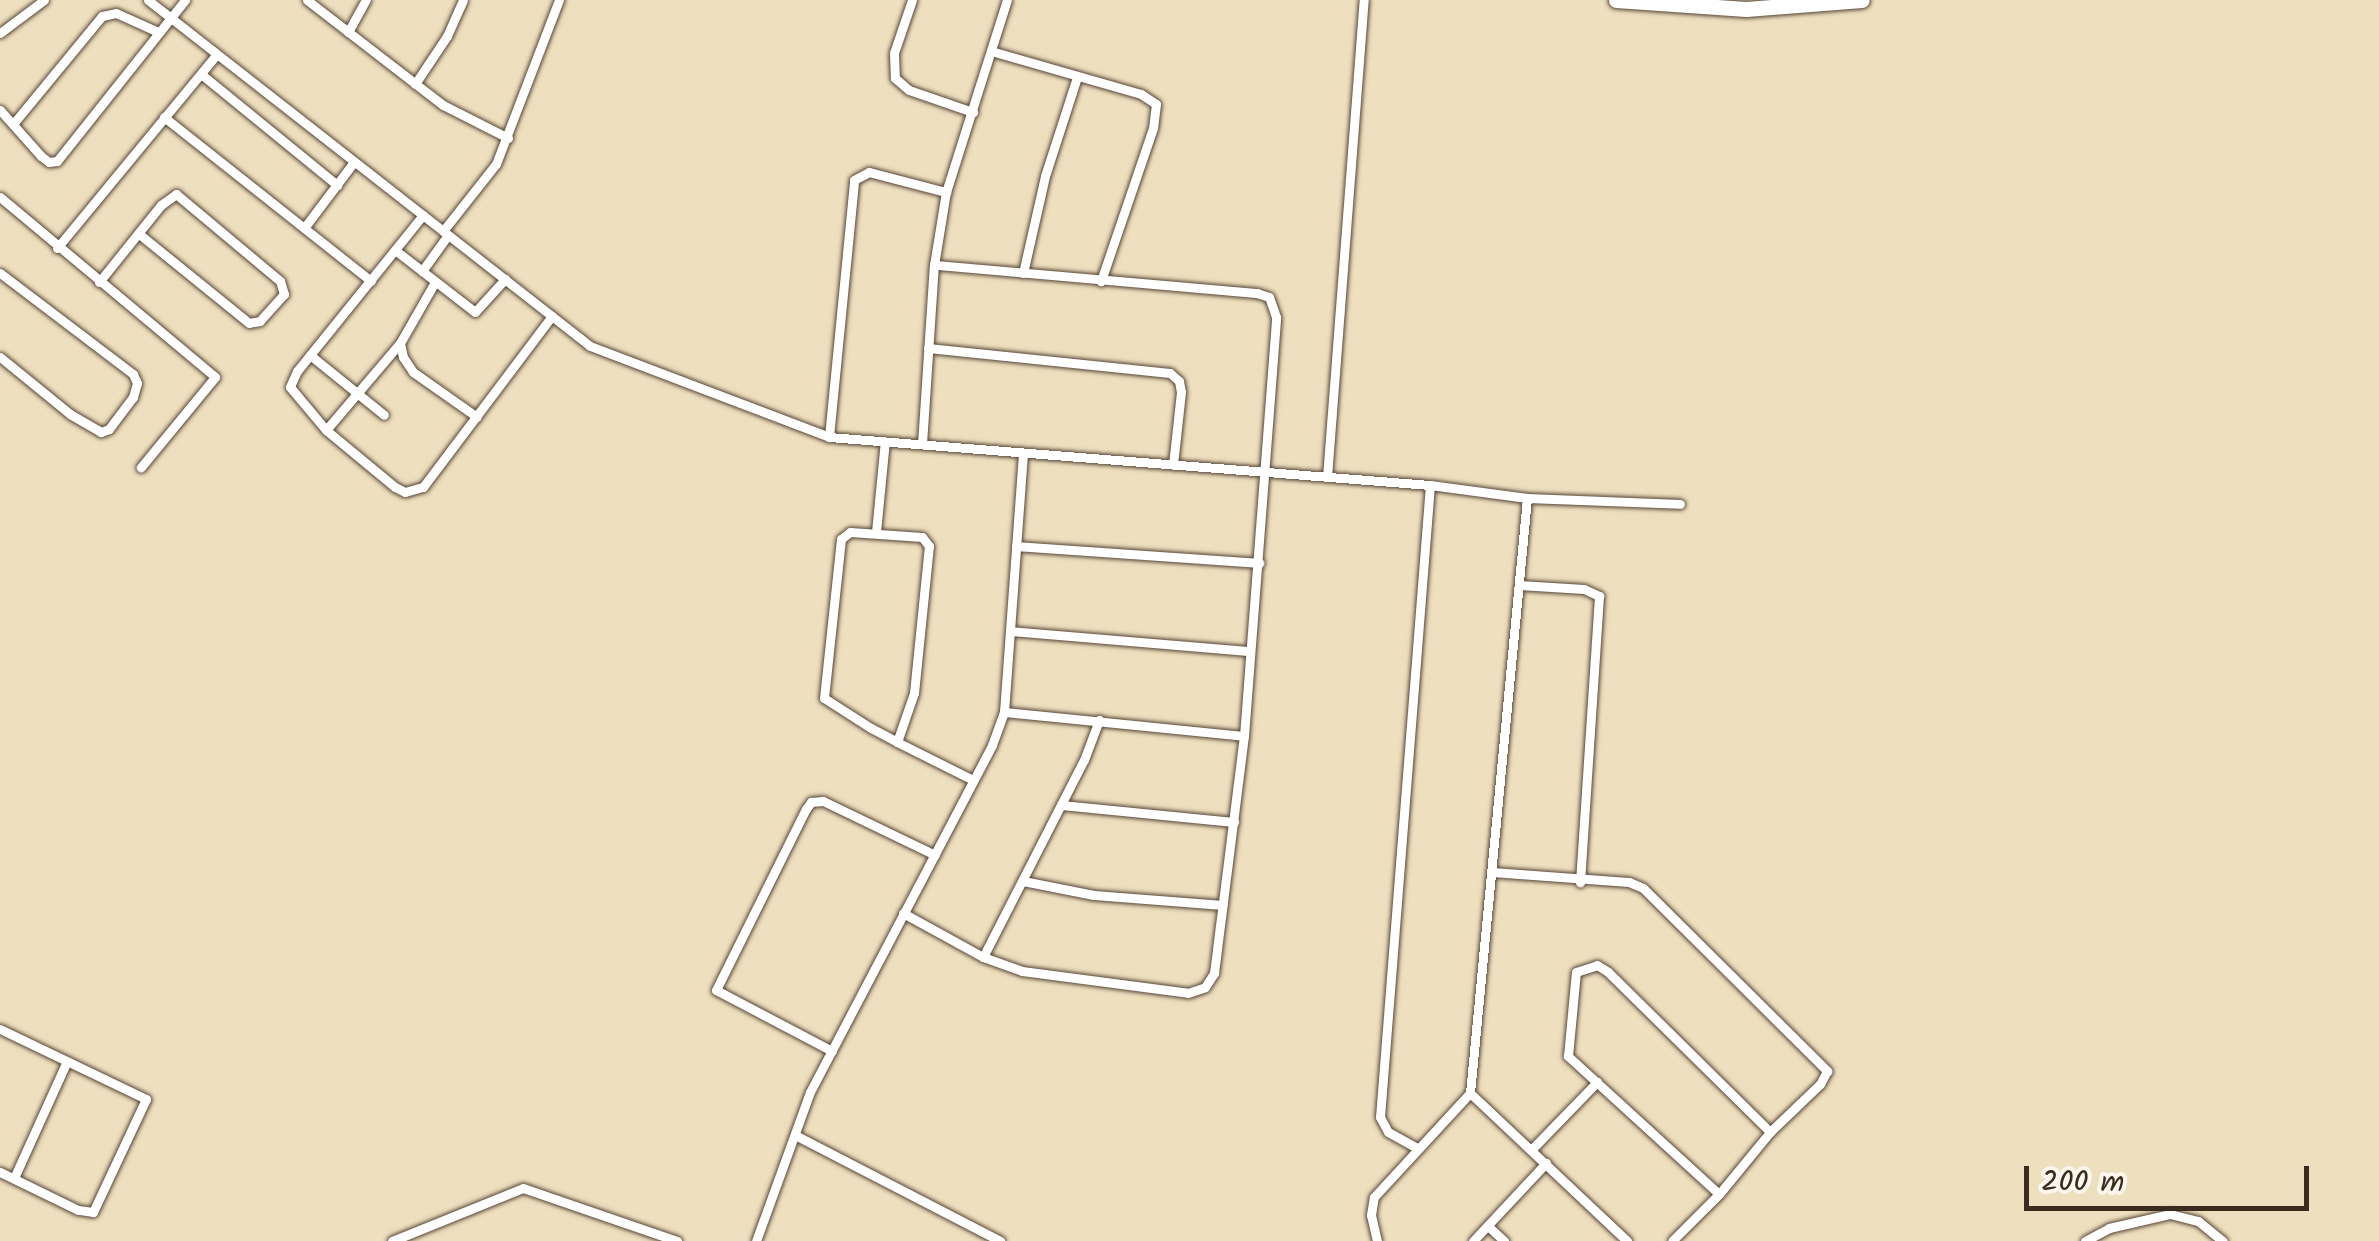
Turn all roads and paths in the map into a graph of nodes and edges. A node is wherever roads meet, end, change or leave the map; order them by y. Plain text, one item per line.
1 (44, 0) edge
2 (148, 0) edge
3 (185, 0) edge
4 (307, 0) edge
5 (366, 0) edge
6 (464, 0) edge
7 (558, 0) edge
8 (912, 0) edge
9 (1007, 0) edge
10 (1364, 0) edge
11 (1616, 0) edge
12 (1862, 0) edge
13 (169, 18) junction
14 (158, 32) junction
15 (348, 32) junction
16 (0, 33) edge
17 (991, 51) junction
18 (216, 54) junction
19 (200, 74) junction
20 (1077, 78) junction
21 (415, 84) junction
22 (0, 110) edge
23 (973, 112) junction
24 (164, 117) junction
25 (13, 124) junction
26 (508, 138) junction
27 (354, 162) junction
28 (336, 185) junction
29 (946, 192) junction
30 (0, 197) edge
31 (422, 215) junction
32 (304, 228) junction
33 (445, 233) junction
34 (139, 234) junction
35 (57, 248) junction
36 (396, 250) junction
37 (934, 265) junction
38 (422, 270) junction
39 (1023, 273) junction
40 (0, 274) edge
41 (505, 279) junction
42 (371, 281) junction
43 (1101, 281) junction
44 (99, 282) junction
45 (435, 282) junction
46 (552, 316) junction
47 (400, 343) junction
48 (928, 348) junction
49 (310, 356) junction
50 (0, 357) edge
51 (356, 393) junction
52 (384, 415) dead end
53 (477, 416) junction
54 (326, 430) junction
55 (829, 437) junction
56 (885, 441) junction
57 (922, 444) junction
58 (1023, 455) junction
59 (1173, 464) junction
60 (142, 467) dead end
61 (1264, 474) junction
62 (1327, 476) junction
63 (1430, 484) junction
64 (1526, 498) junction
65 (1680, 504) dead end
66 (876, 532) junction
67 (1016, 546) junction
68 (1259, 563) junction
69 (1519, 585) junction
70 (1010, 631) junction
71 (1249, 651) junction
72 (1004, 712) junction
73 (1098, 720) junction
74 (1244, 736) junction
75 (897, 742) junction
76 (973, 780) junction
77 (1060, 805) junction
78 (1234, 822) junction
79 (935, 855) junction
80 (1492, 872) junction
81 (1022, 881) junction
82 (1580, 882) junction
83 (1223, 905) junction
84 (904, 914) junction
85 (983, 956) junction
86 (0, 1029) edge
87 (832, 1051) junction
88 (66, 1061) junction
89 (1597, 1082) junction
90 (1470, 1093) junction
91 (1770, 1132) junction
92 (795, 1135) junction
93 (1417, 1148) junction
94 (1532, 1150) junction
95 (1546, 1163) junction
96 (0, 1172) edge
97 (14, 1178) junction
98 (1719, 1194) junction
99 (1488, 1227) junction
100 (669, 1240) edge
101 (392, 1241) edge
102 (756, 1241) edge
103 (1000, 1241) edge
104 (1377, 1241) edge
105 (1473, 1241) edge
106 (1504, 1241) edge
107 (1628, 1241) edge
108 (1672, 1241) edge
109 (2085, 1241) edge
110 (2223, 1241) edge

1 - 16 street
2 - 13 street
3 - 13 street
4 - 15 street
5 - 15 street
6 - 21 street
7 - 26 street
8 - 23 street
9 - 17 street
10 - 62 street
11 - 12 highway
13 - 14 street
13 - 18 street
14 - 25 street
14 - 25 street
15 - 21 street
17 - 20 street
17 - 23 street
18 - 19 street
18 - 27 street
19 - 24 street
19 - 28 street
20 - 39 street
20 - 43 street
21 - 26 street
22 - 25 street
23 - 29 street
24 - 32 street
24 - 35 street
26 - 33 street
27 - 28 street
27 - 31 street
28 - 32 street
29 - 37 street
29 - 55 street
30 - 35 street
31 - 33 street
31 - 36 street
32 - 42 street
33 - 38 street
33 - 41 street
34 - 34 street
34 - 44 street
35 - 44 street
36 - 38 street
36 - 42 street
37 - 39 street
37 - 48 street
38 - 45 street
39 - 43 street
40 - 50 street
41 - 45 street
41 - 46 street
42 - 49 street
43 - 61 street
44 - 60 street
45 - 47 street
46 - 53 street
46 - 55 street
47 - 51 street
47 - 53 street
48 - 57 street
48 - 59 street
49 - 51 street
49 - 54 street
51 - 52 street
51 - 54 street
53 - 54 street
55 - 56 street
56 - 57 street
56 - 66 street
57 - 58 street
58 - 59 street
58 - 67 street
59 - 61 street
61 - 62 street
61 - 68 street
62 - 63 street
63 - 64 street
63 - 93 street
64 - 65 street
64 - 69 street
66 - 75 street
66 - 75 street
67 - 68 street
67 - 70 street
68 - 71 street
69 - 80 street
69 - 82 street
70 - 71 street
70 - 72 street
71 - 74 street
72 - 73 street
72 - 76 street
73 - 74 street
73 - 77 street
74 - 78 street
75 - 76 street
76 - 79 street
77 - 78 street
77 - 81 street
78 - 83 street
79 - 84 street
79 - 87 street
80 - 82 street
80 - 90 street
81 - 83 street
81 - 85 street
82 - 91 street
83 - 85 street
84 - 85 street
84 - 87 street
86 - 88 street
87 - 92 street
88 - 97 street
88 - 97 street
89 - 91 street
89 - 94 street
89 - 98 street
90 - 93 street
90 - 94 street
91 - 98 street
92 - 102 street
92 - 103 street
93 - 104 street
94 - 95 street
95 - 99 street
95 - 107 street
96 - 97 street
98 - 108 street
99 - 105 street
99 - 106 street
100 - 101 street
109 - 110 street

